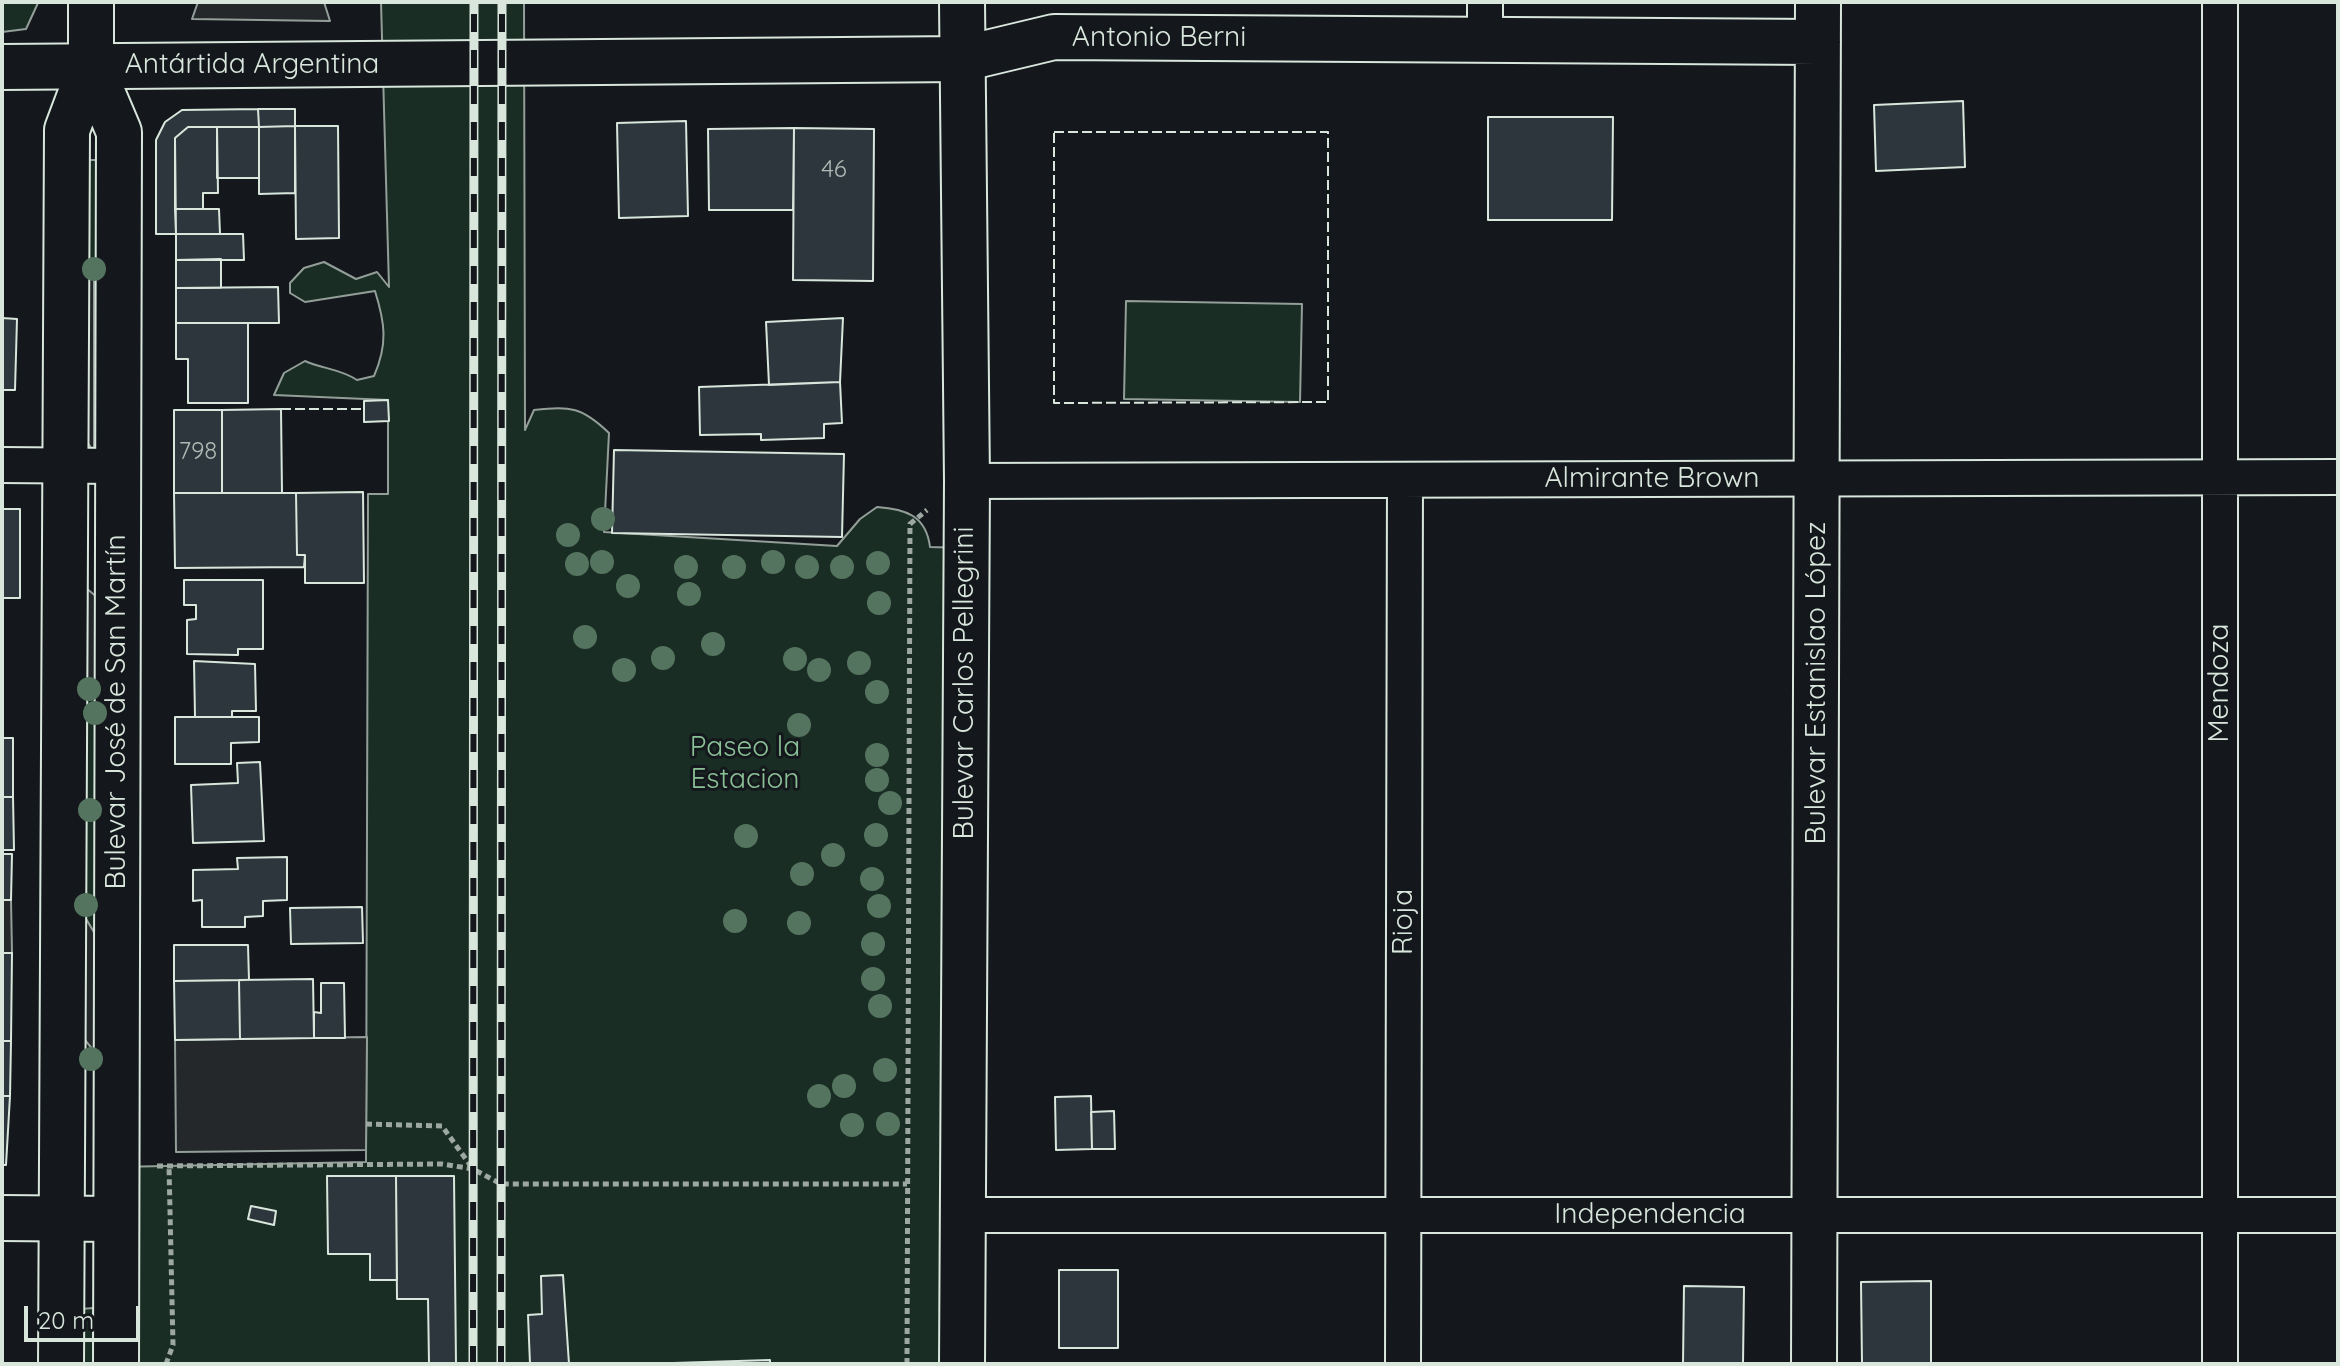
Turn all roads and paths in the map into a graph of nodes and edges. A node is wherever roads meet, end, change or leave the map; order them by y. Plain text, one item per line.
1 (91, 2) edge
2 (962, 2) edge
3 (2220, 2) edge
4 (1485, 21) edge
5 (1818, 22) edge
6 (962, 59) junction
7 (502, 63) joint
8 (91, 66) junction
9 (2, 67) edge
10 (2, 465) edge
11 (65, 466) junction
12 (118, 466) junction
13 (2220, 477) junction
14 (2338, 477) edge
15 (1818, 479) junction
16 (1405, 480) junction
17 (967, 481) junction
18 (366, 1124) dead end
19 (169, 1166) junction
20 (116, 1167) junction
21 (473, 1169) junction
22 (908, 1184) junction
23 (962, 1215) junction
24 (1403, 1215) junction
25 (1814, 1215) junction
26 (2220, 1215) junction
27 (2338, 1215) edge
28 (2, 1218) edge
29 (61, 1218) junction
30 (116, 1219) junction
31 (61, 1364) edge
32 (116, 1364) edge
33 (166, 1364) edge
34 (907, 1364) edge
35 (962, 1364) edge
36 (1403, 1364) edge
37 (1814, 1364) edge
38 (2220, 1364) edge

1 - 8 main road, Bulevar José de San Martín
2 - 6 main road, Bulevar Carlos Pellegrini
3 - 13 street, Mendoza
4 - 5 main road, Antonio Berni
4 - 6 main road, Antonio Berni
5 - 15 main road, Bulevar Estanislao López
6 - 7 main road, Antonio Berni
6 - 17 main road, Bulevar Carlos Pellegrini
7 - 8 main road, Antártida Argentina
8 - 9 main road, Antártida Argentina
8 - 11 main road, Bulevar José de San Martín
8 - 12 main road, Bulevar José de San Martín
10 - 11 street
11 - 12 street
11 - 29 main road, Bulevar José de San Martín
12 - 20 main road, Bulevar José de San Martín
13 - 14 street, Almirante Brown
13 - 15 street, Almirante Brown
13 - 26 street, Mendoza
15 - 16 street, Almirante Brown
15 - 25 main road, Bulevar Estanislao López
16 - 17 street, Almirante Brown
16 - 24 street, Rioja
17 - 22 path
17 - 23 main road, Bulevar Carlos Pellegrini
18 - 21 path
19 - 20 path
19 - 21 path
19 - 33 path
20 - 30 main road, Bulevar José de San Martín
21 - 22 path
22 - 34 path
23 - 24 street, Independencia
23 - 35 main road, Bulevar Carlos Pellegrini
24 - 25 street, Independencia
24 - 36 street, Rioja
25 - 26 street, Independencia
25 - 37 main road, Bulevar Estanislao López
26 - 27 street, Independencia
26 - 38 street, Mendoza
28 - 29 main road
29 - 30 main road
29 - 31 main road, Bulevar José de San Martín
30 - 32 main road, Bulevar José de San Martín

